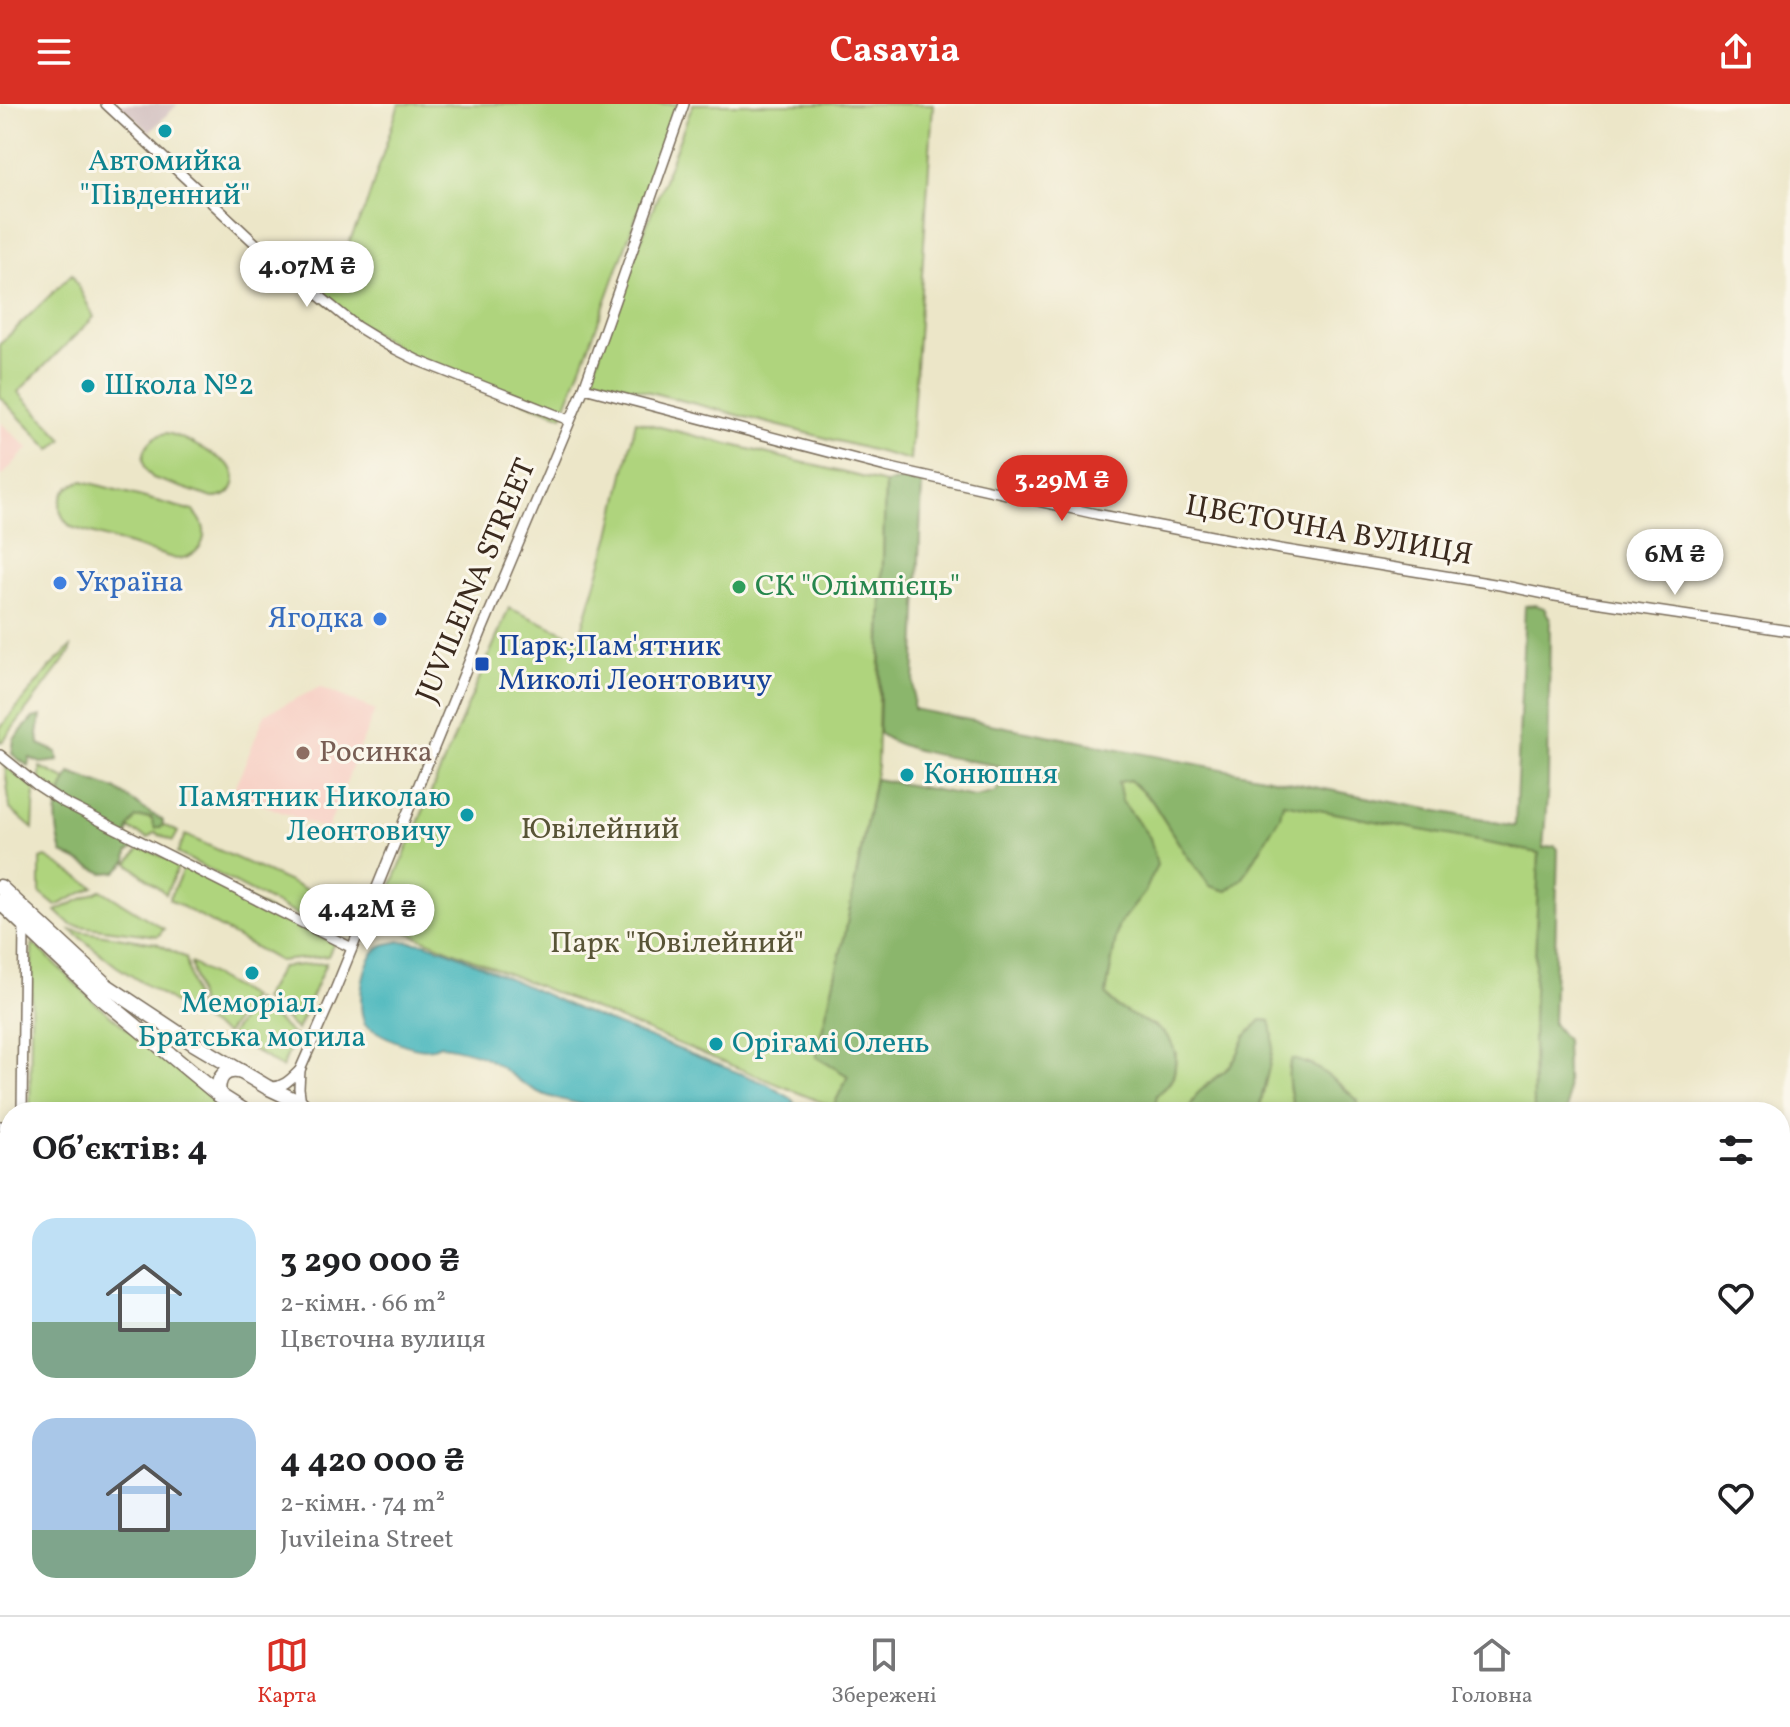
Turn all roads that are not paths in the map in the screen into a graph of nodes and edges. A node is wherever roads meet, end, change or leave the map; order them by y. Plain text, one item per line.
1 (106, 104) edge
2 (684, 104) edge
3 (584, 388) junction
4 (569, 420) junction
5 (1790, 631) edge
6 (0, 755) edge
7 (0, 887) edge
8 (0, 902) edge
9 (24, 925) junction
10 (352, 948) junction
11 (300, 1070) junction
12 (243, 1072) junction
13 (267, 1087) junction
14 (22, 1102) edge
15 (220, 1102) edge
16 (221, 1102) edge
17 (292, 1102) edge
18 (302, 1102) edge

1 - 4 street
2 - 3 street, JUVILEINA STREET
3 - 4 street, JUVILEINA STREET
3 - 5 street, ЦВЄТОЧНА ВУЛИЦЯ
4 - 10 street, JUVILEINA STREET
6 - 10 street
7 - 12 highway
8 - 9 highway
9 - 14 street
9 - 15 highway
10 - 11 street, JUVILEINA STREET
11 - 13 street
11 - 18 street, JUVILEINA STREET
12 - 13 highway
12 - 16 highway
13 - 17 highway

